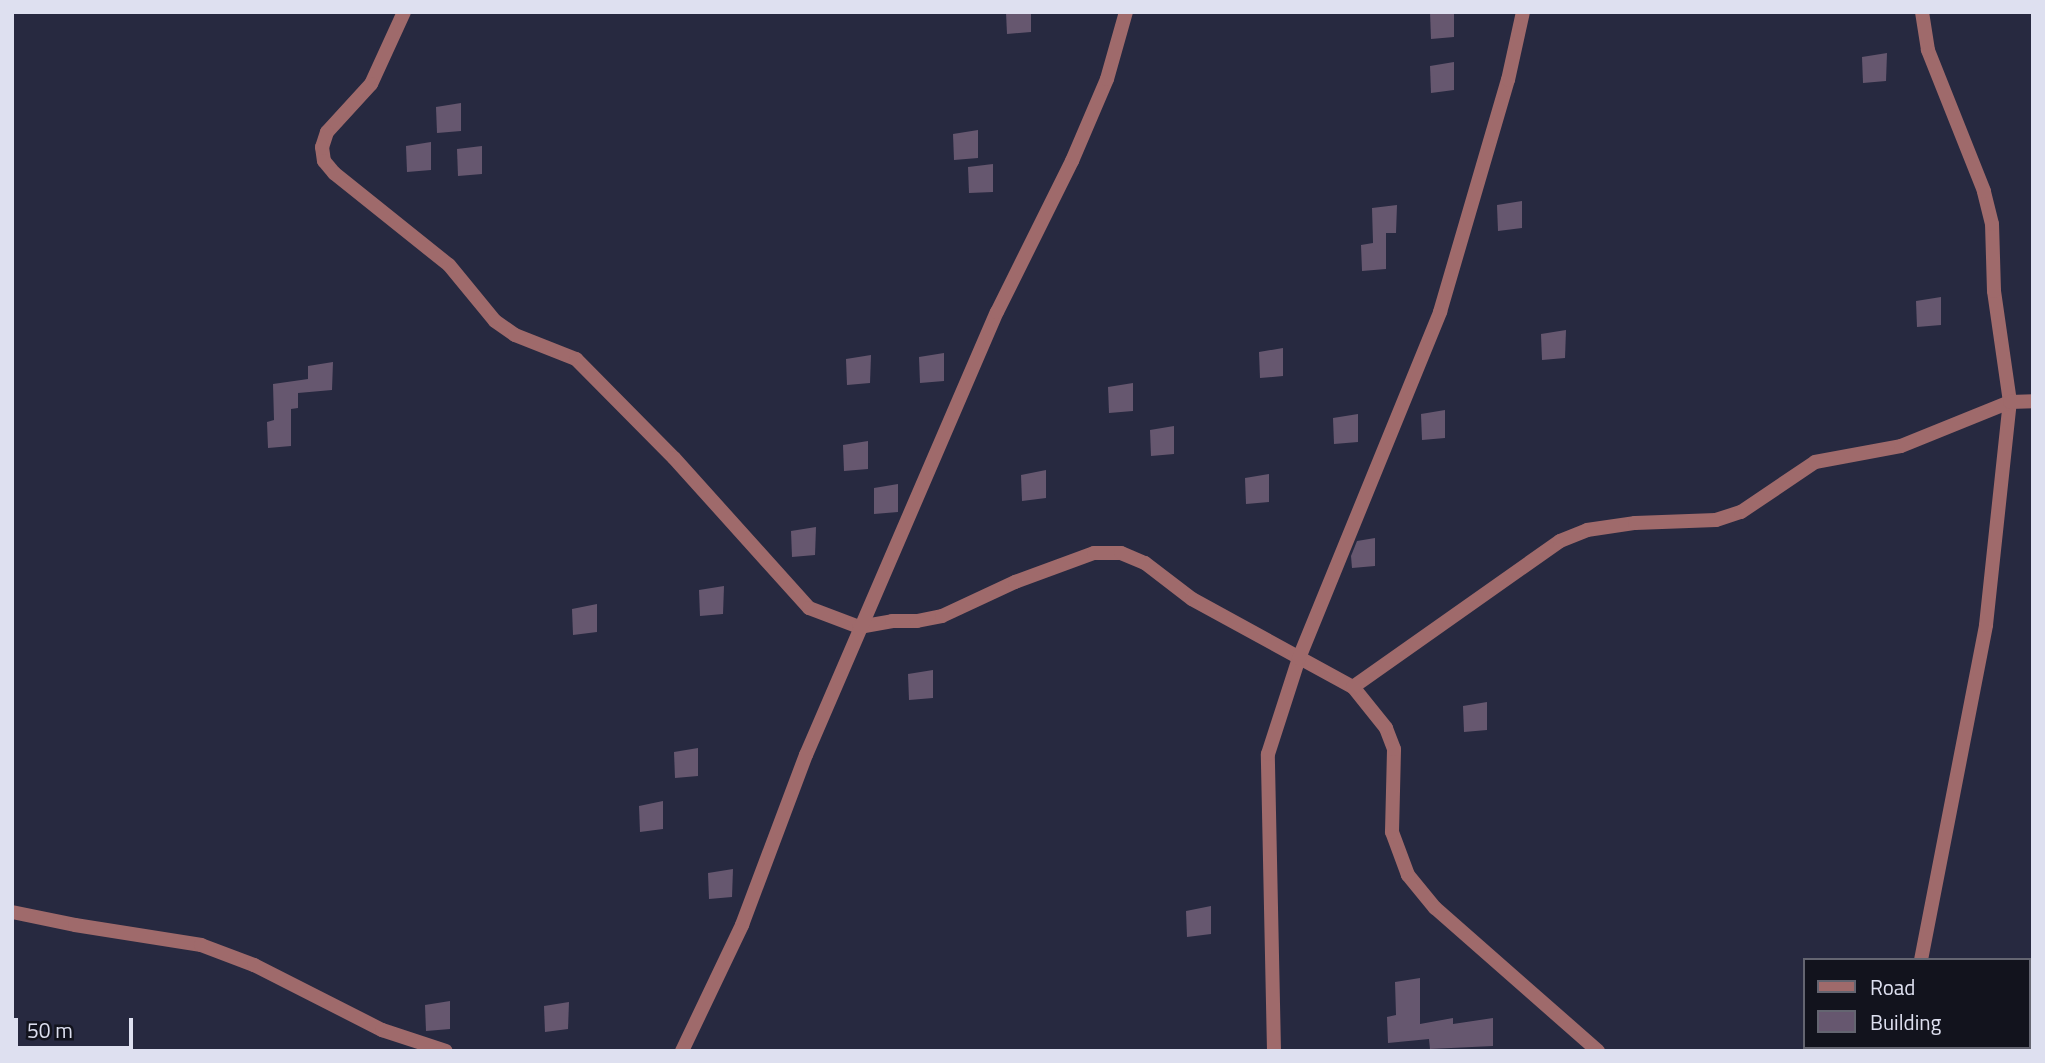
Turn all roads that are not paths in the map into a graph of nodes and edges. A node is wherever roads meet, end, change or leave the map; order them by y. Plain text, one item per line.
1 (404, 12) edge
2 (1126, 12) edge
3 (1523, 12) edge
4 (1922, 12) edge
5 (2033, 401) edge
6 (2010, 402) junction
7 (859, 626) junction
8 (1299, 657) junction
9 (1353, 687) junction
10 (12, 912) edge
11 (1921, 958) edge
12 (446, 1051) edge
13 (682, 1051) edge
14 (1274, 1051) edge
15 (1598, 1051) edge

1 - 7 street
2 - 7 street
3 - 8 street
4 - 6 street
5 - 6 street
6 - 9 street
6 - 11 street
7 - 8 street
7 - 13 street
8 - 9 street
8 - 14 street
9 - 15 street
10 - 12 street

